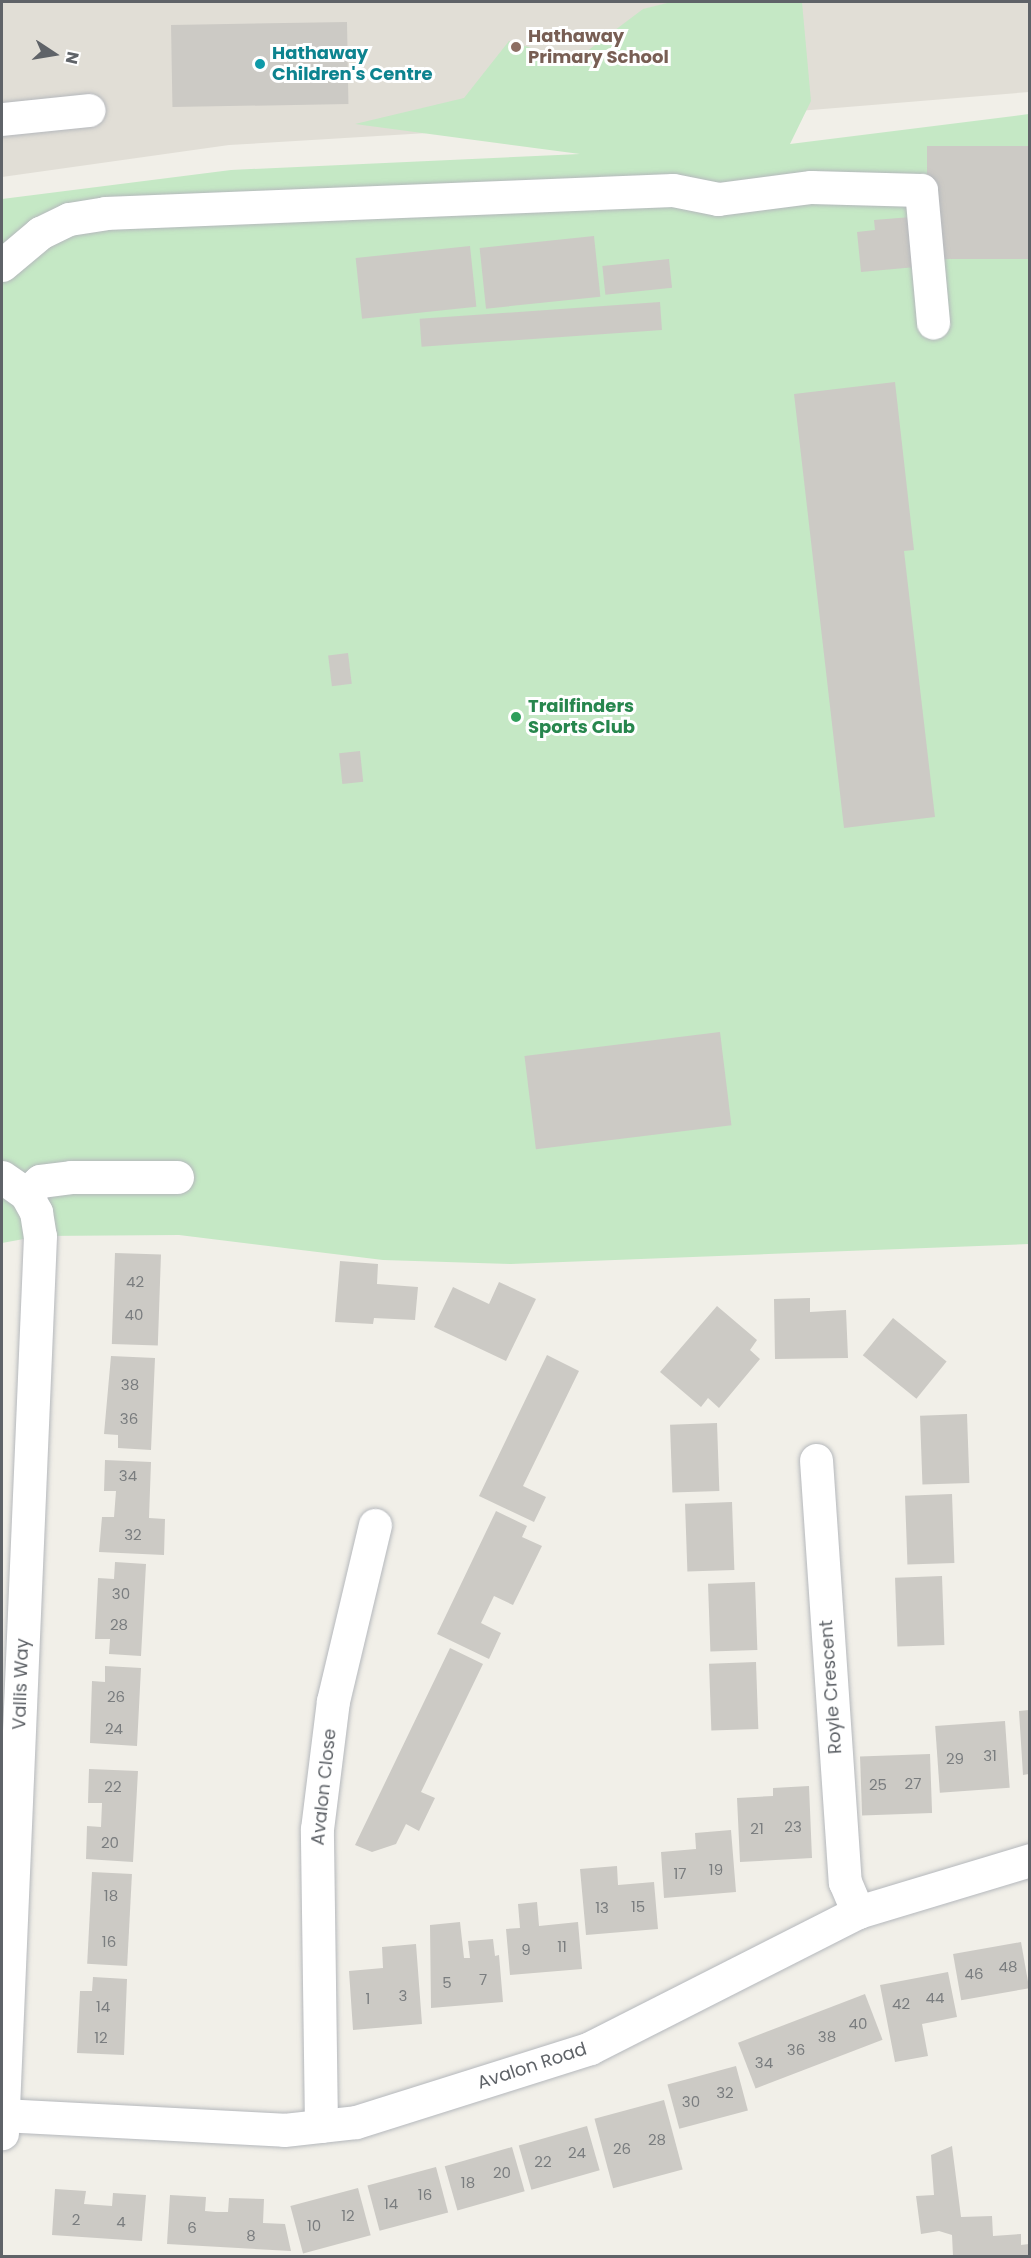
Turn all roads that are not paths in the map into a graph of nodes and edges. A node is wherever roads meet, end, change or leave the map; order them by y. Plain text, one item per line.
1 (89, 110) dead end
2 (2, 119) edge
3 (2, 265) edge
4 (933, 322) dead end
5 (177, 1177) dead end
6 (14, 1185) edge
7 (816, 1460) dead end
8 (375, 1525) dead end
9 (14, 1547) edge
10 (1029, 1860) edge
11 (858, 1912) junction
12 (2, 2115) edge
13 (321, 2126) junction
14 (2, 2133) edge

1 - 2 street
3 - 4 street
5 - 6 street
6 - 9 street, Vallis Way
7 - 11 street, Royle Crescent
8 - 13 street, Avalon Close
9 - 12 street, Vallis Way
10 - 11 street, Avalon Road
11 - 13 street, Avalon Road
12 - 13 street, Avalon Road
12 - 14 street, Vallis Way

